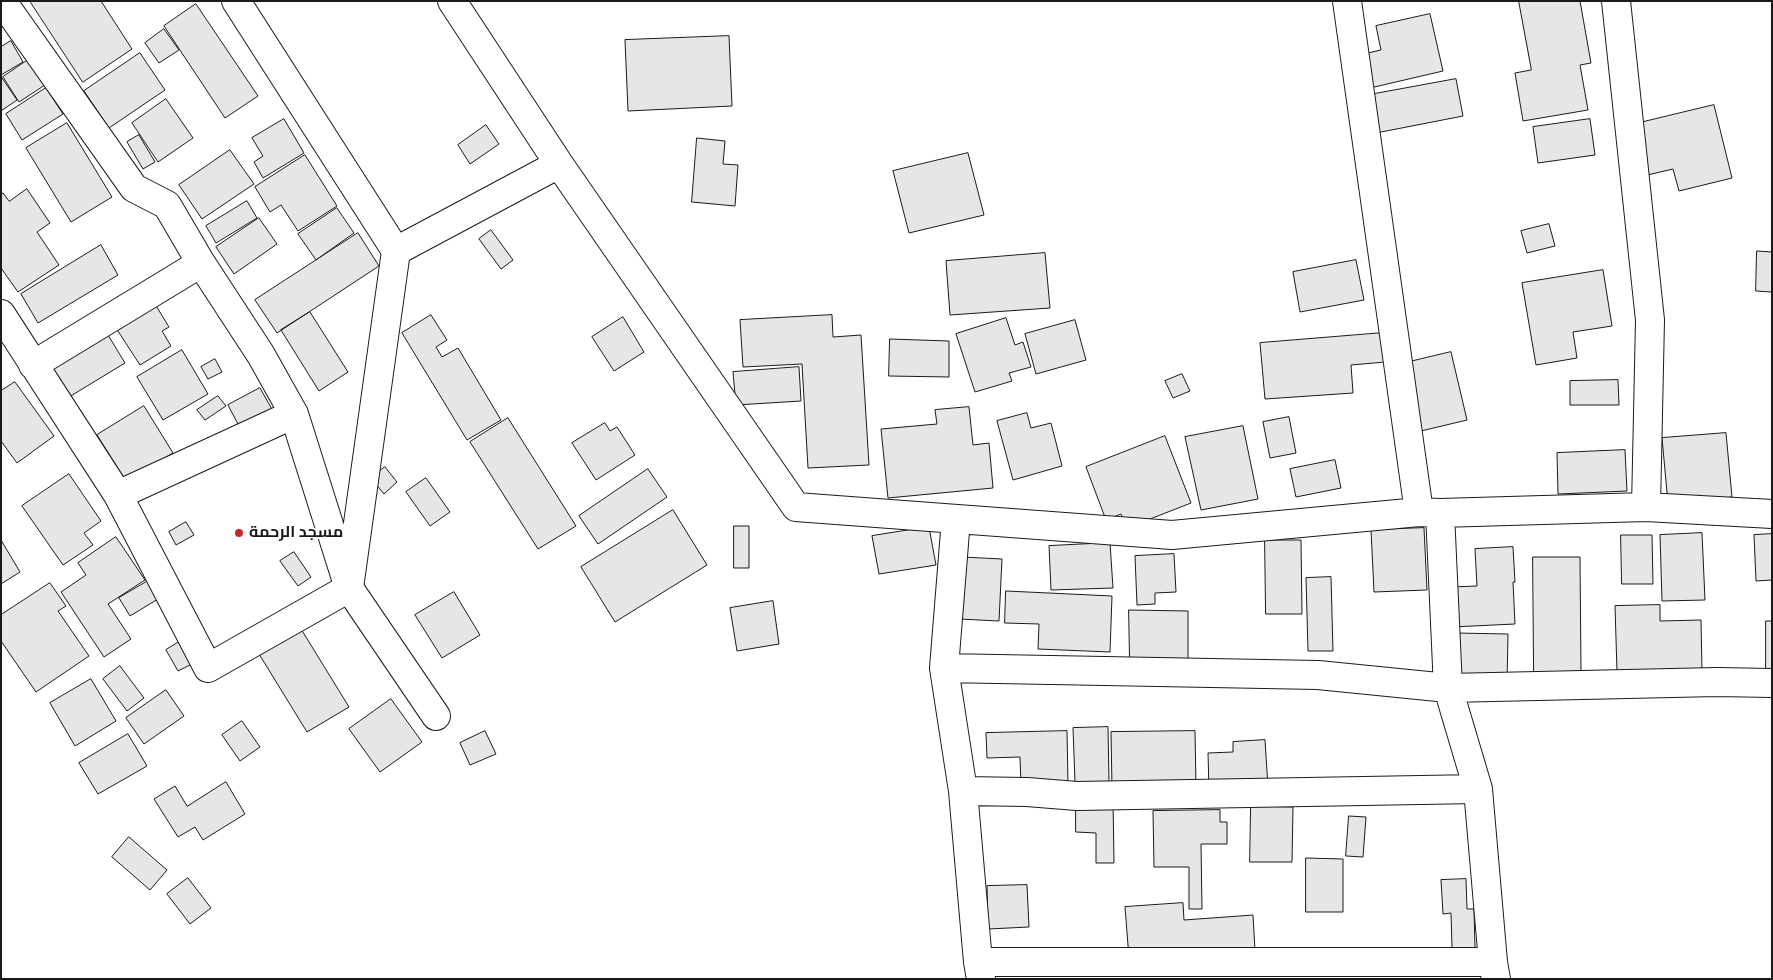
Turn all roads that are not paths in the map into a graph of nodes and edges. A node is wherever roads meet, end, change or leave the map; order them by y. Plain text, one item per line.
1 (2, 1) edge
2 (236, 1) edge
3 (452, 1) edge
4 (1347, 1) edge
5 (1616, 1) edge
6 (559, 164) junction
7 (396, 251) junction
8 (201, 263) junction
9 (1, 314) edge
10 (33, 365) junction
11 (294, 414) junction
12 (118, 495) junction
13 (1646, 507) junction
14 (1430, 513) junction
15 (1772, 514) edge
16 (956, 519) junction
17 (349, 588) junction
18 (944, 668) junction
19 (1772, 683) edge
20 (1448, 688) junction
21 (436, 716) dead end
22 (1478, 790) junction
23 (963, 791) junction
24 (1495, 970) edge
25 (980, 971) edge

1 - 8 street
2 - 7 street
3 - 6 street
4 - 14 street
5 - 13 street
6 - 7 street
6 - 16 street
7 - 17 street
8 - 10 street
8 - 11 street
9 - 10 street
10 - 12 street
11 - 12 street
11 - 17 street
12 - 17 street
13 - 14 street
13 - 15 street
14 - 16 street
14 - 20 street
16 - 18 street
17 - 21 street
18 - 20 street
18 - 23 street
19 - 20 street
20 - 22 street
22 - 23 street
22 - 24 street
23 - 25 street
24 - 25 street

